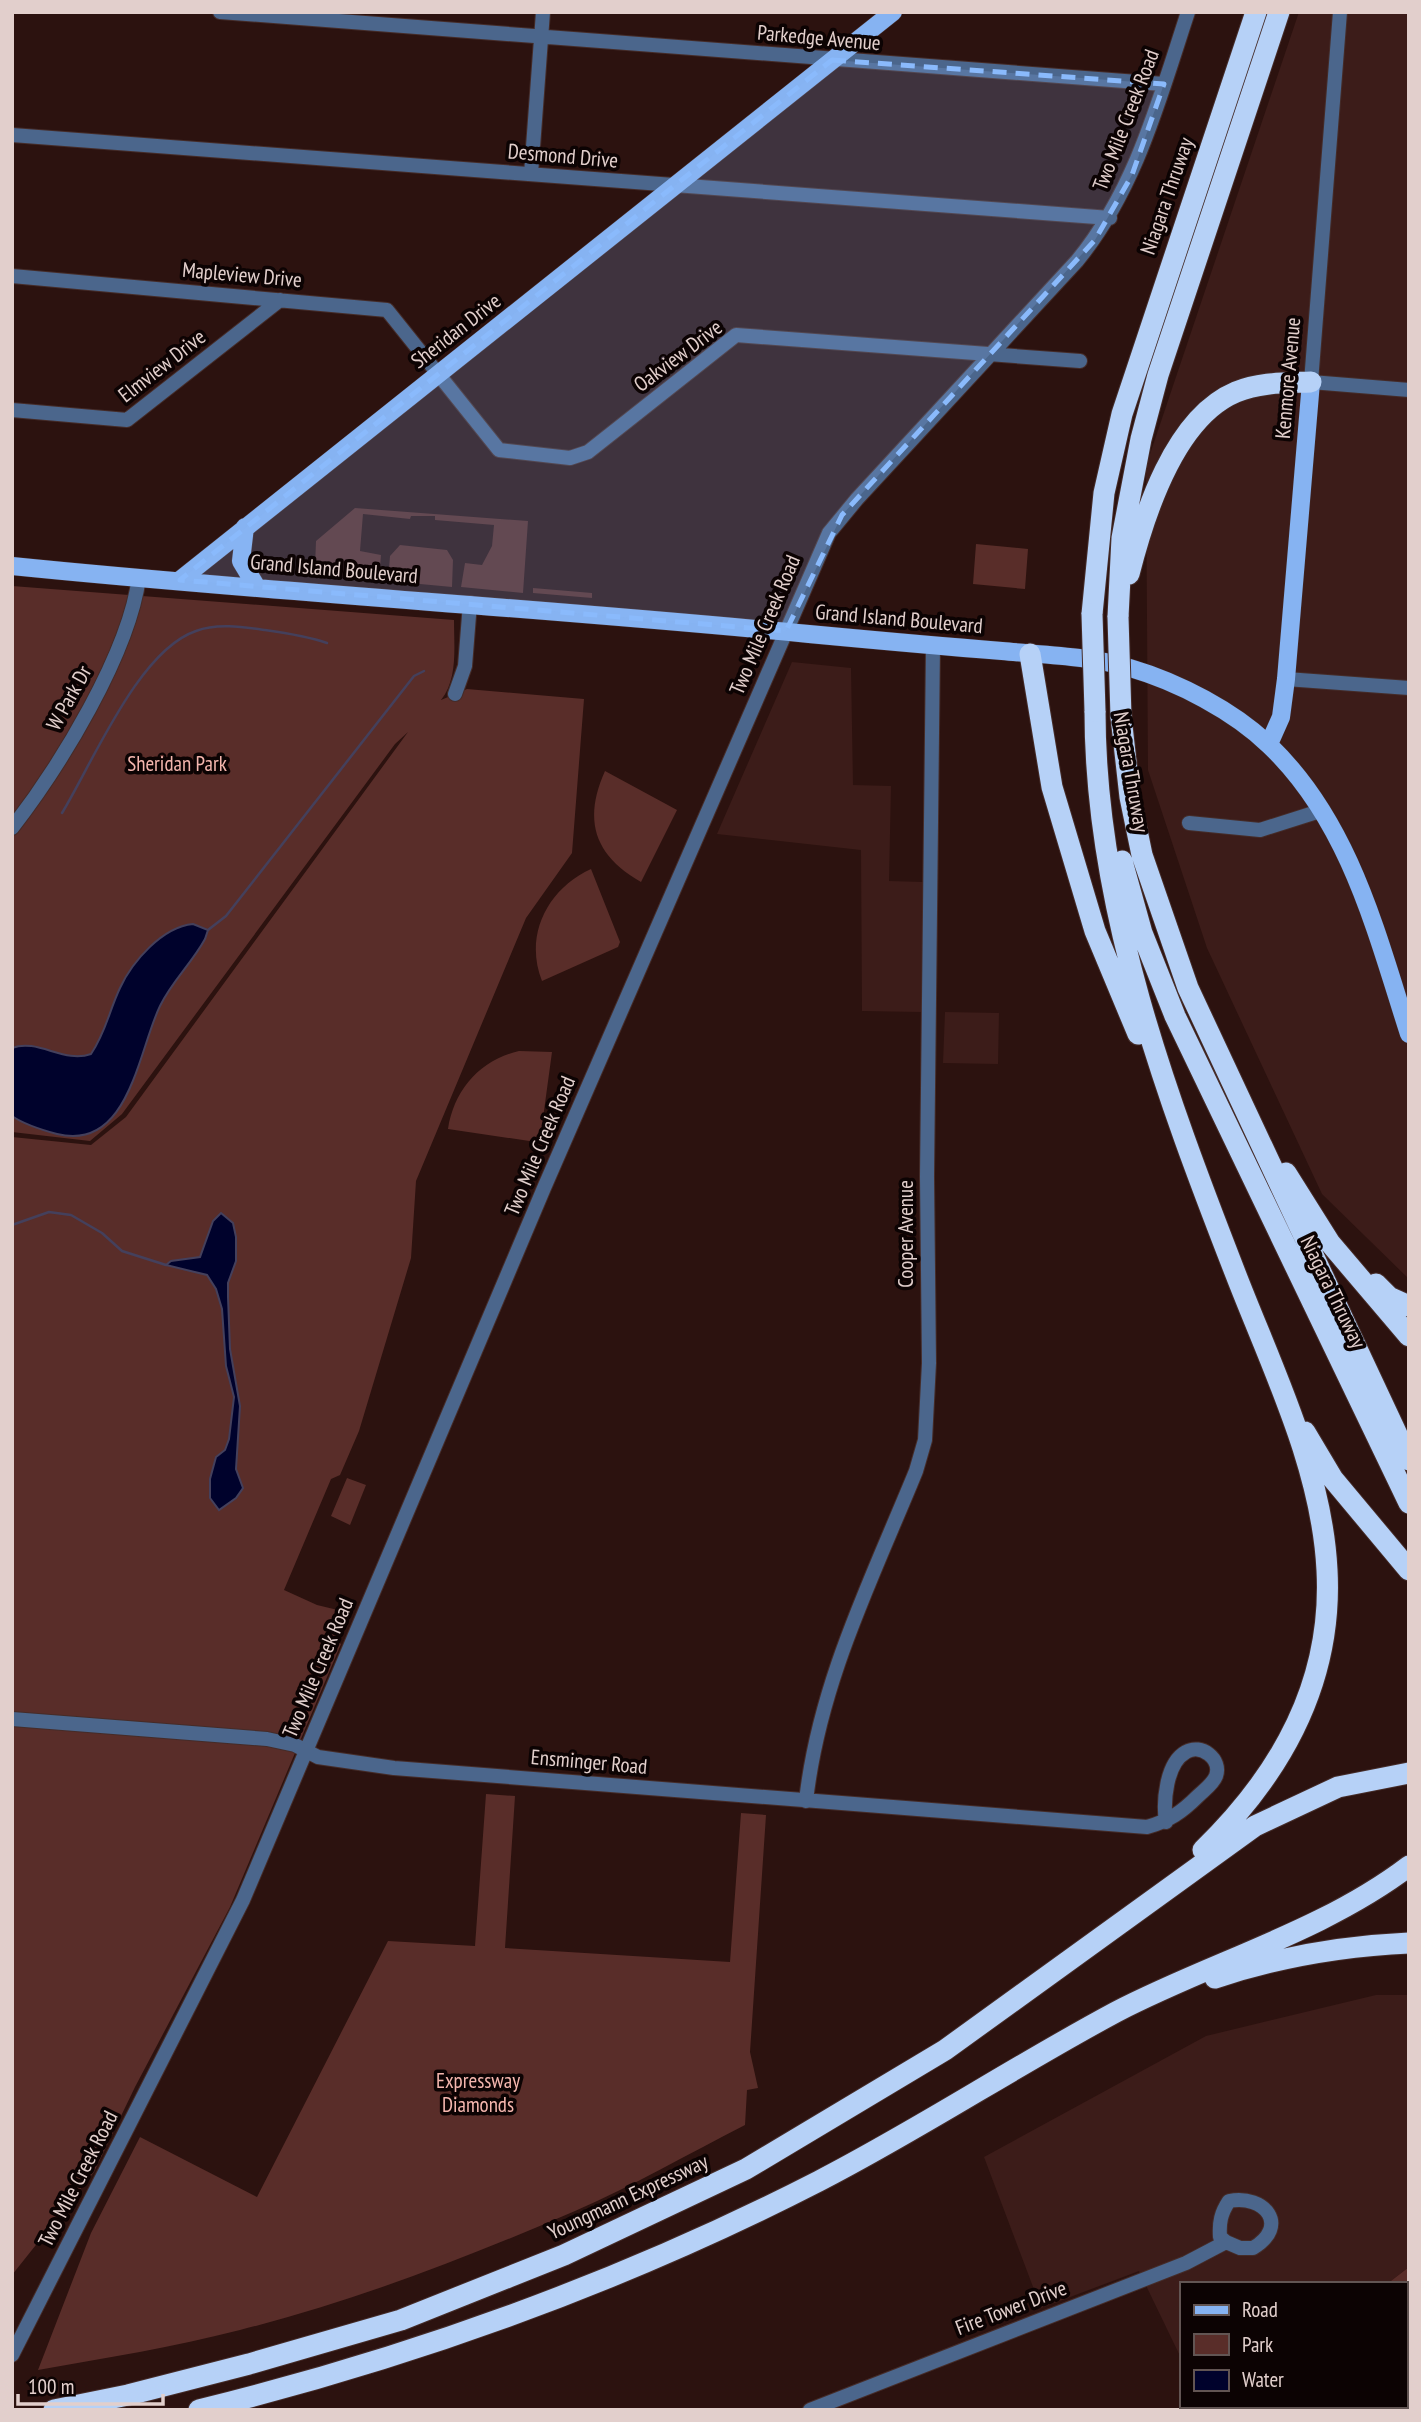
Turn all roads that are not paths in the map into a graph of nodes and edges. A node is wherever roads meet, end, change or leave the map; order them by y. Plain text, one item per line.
1 (220, 12) edge
2 (543, 12) edge
3 (893, 12) edge
4 (1188, 12) edge
5 (1256, 12) edge
6 (1279, 12) edge
7 (1340, 12) edge
8 (541, 36) junction
9 (832, 61) junction
10 (1164, 84) junction
11 (12, 135) edge
12 (531, 174) junction
13 (674, 187) junction
14 (1110, 218) junction
15 (12, 276) edge
16 (280, 300) junction
17 (990, 356) junction
18 (1080, 361) dead end
19 (439, 373) junction
20 (1311, 382) junction
21 (1409, 390) edge
22 (12, 410) edge
23 (245, 527) junction
24 (12, 566) edge
25 (139, 577) junction
26 (180, 580) junction
27 (256, 586) junction
28 (470, 603) junction
29 (1118, 617) junction
30 (786, 631) junction
31 (933, 645) junction
32 (1030, 654) junction
33 (1286, 679) junction
34 (1409, 688) edge
35 (455, 694) dead end
36 (1095, 711) junction
37 (1269, 744) junction
38 (1323, 810) junction
39 (1189, 823) dead end
40 (12, 828) edge
41 (1409, 1034) edge
42 (1221, 1058) junction
43 (1188, 1147) junction
44 (1339, 1255) junction
45 (1409, 1306) edge
46 (1409, 1336) edge
47 (1276, 1374) junction
48 (1409, 1460) edge
49 (1409, 1503) edge
50 (1409, 1570) edge
51 (12, 1719) edge
52 (306, 1751) junction
53 (1409, 1773) edge
54 (806, 1801) junction
55 (1166, 1822) junction
56 (1409, 1866) edge
57 (1159, 1893) junction
58 (1409, 1943) edge
59 (1163, 1990) junction
60 (1226, 2242) dead end
61 (12, 2355) edge
62 (54, 2410) edge
63 (199, 2410) edge
64 (810, 2410) edge

1 - 8 street, Parkedge Avenue
2 - 8 street
3 - 9 main road, Sheridan Drive
4 - 10 street, Two Mile Creek Road
5 - 36 highway, Niagara Thruway, bridge
6 - 29 highway, Niagara Thruway
7 - 20 street, Kenmore Avenue
8 - 9 street, Parkedge Avenue
8 - 12 street
9 - 10 street, Parkedge Avenue
9 - 13 main road, Sheridan Drive
10 - 14 street, Two Mile Creek Road
11 - 12 street, Desmond Drive
12 - 13 street, Desmond Drive
13 - 14 street, Desmond Drive
13 - 19 main road, Sheridan Drive
14 - 17 street, Two Mile Creek Road
15 - 16 street, Mapleview Drive
16 - 19 street, Mapleview Drive
16 - 22 street, Elmview Drive
17 - 18 street, Oakview Drive
17 - 19 street, Oakview Drive
17 - 30 street, Two Mile Creek Road
19 - 23 main road, Sheridan Drive
20 - 21 street
20 - 29 highway
20 - 33 main road, Kenmore Avenue
23 - 26 main road, Sheridan Drive
23 - 27 main road
24 - 25 main road
25 - 26 main road
25 - 40 street, W Park Dr
26 - 27 main road, Grand Island Boulevard
27 - 28 main road, Grand Island Boulevard
28 - 30 main road, Grand Island Boulevard
28 - 35 street
29 - 42 highway, Niagara Thruway, bridge
30 - 31 main road, Grand Island Boulevard
30 - 52 street, Two Mile Creek Road
31 - 32 main road, Grand Island Boulevard
31 - 54 street, Cooper Avenue
32 - 37 main road, Grand Island Boulevard
32 - 43 highway
33 - 34 street
33 - 37 main road, Kenmore Avenue
36 - 43 highway
36 - 49 highway, Niagara Thruway
37 - 38 main road, Grand Island Boulevard
38 - 39 street
38 - 41 main road, Grand Island Boulevard
42 - 44 highway
42 - 48 highway, Niagara Thruway
43 - 47 highway
44 - 45 highway
44 - 46 highway
47 - 50 highway
47 - 57 highway
51 - 52 street, Ensminger Road
52 - 54 street, Ensminger Road
52 - 61 street, Two Mile Creek Road
53 - 57 highway
54 - 55 street, Ensminger Road
55 - 55 street
56 - 59 highway
57 - 62 highway, Youngmann Expressway
58 - 59 highway
59 - 63 highway
60 - 64 street, Fire Tower Drive

